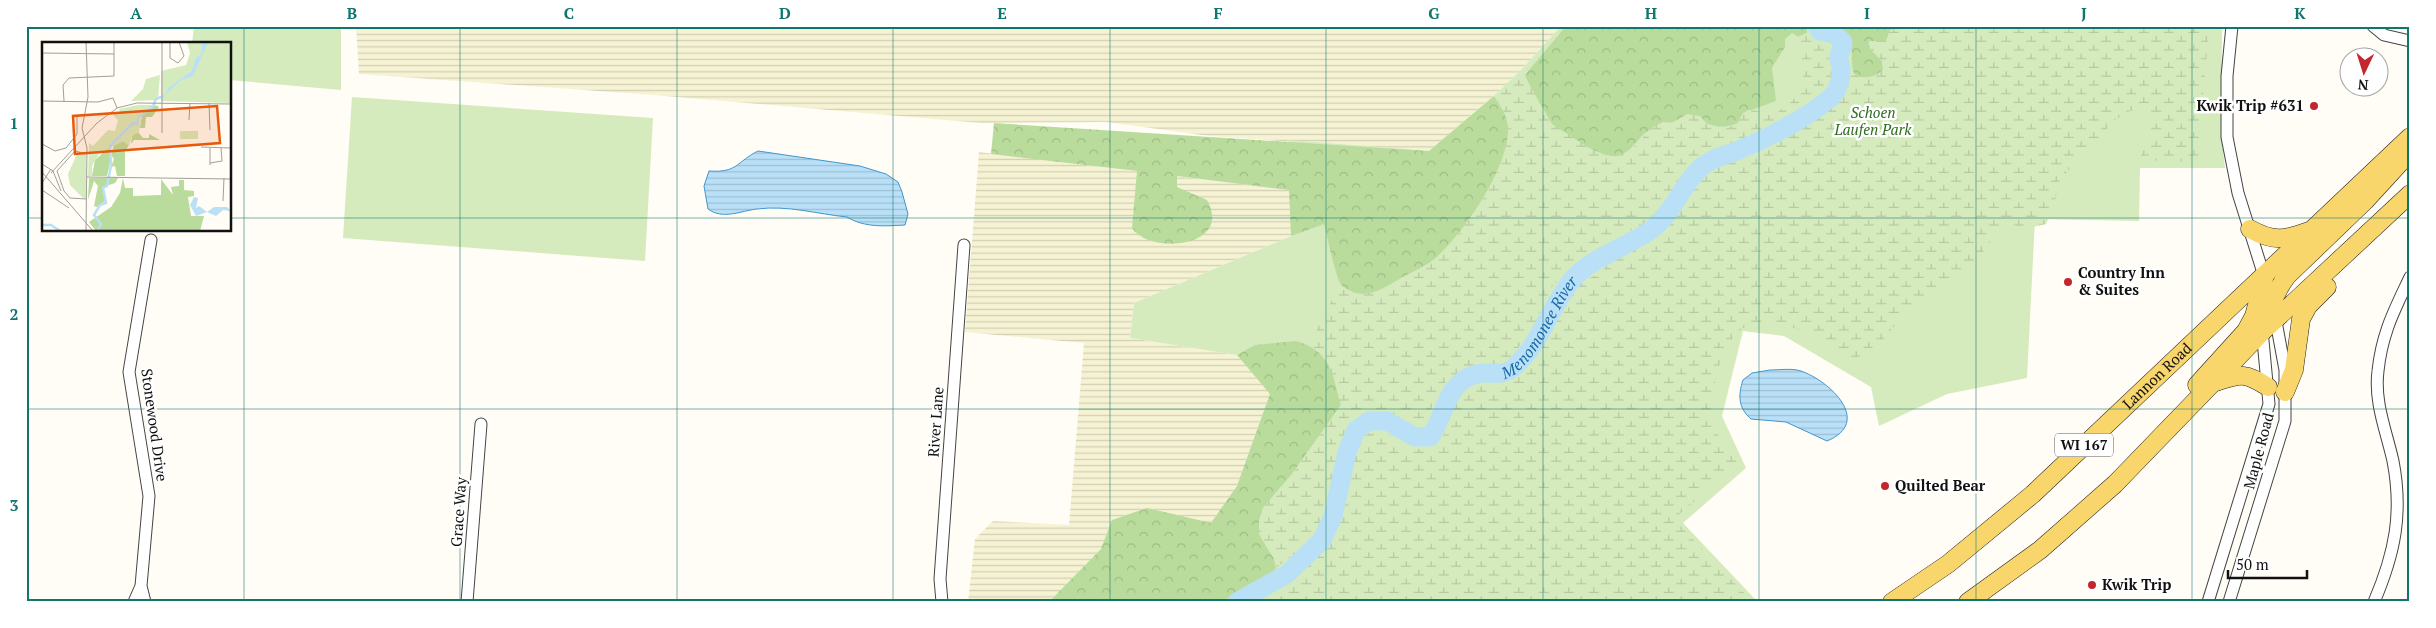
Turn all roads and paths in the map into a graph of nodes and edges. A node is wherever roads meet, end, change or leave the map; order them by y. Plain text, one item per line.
1 (2232, 26) edge
2 (2373, 26) edge
3 (2410, 41) edge
4 (2410, 137) edge
5 (2410, 152) edge
6 (2404, 200) edge
7 (2250, 229) junction
8 (2312, 230) junction
9 (151, 240) dead end
10 (964, 245) dead end
11 (2265, 275) junction
12 (2410, 277) edge
13 (2271, 302) junction
14 (2276, 320) junction
15 (2262, 332) junction
16 (2216, 382) junction
17 (2268, 387) junction
18 (2285, 392) junction
19 (2182, 417) junction
20 (481, 424) dead end
21 (141, 586) junction
22 (134, 602) edge
23 (145, 602) edge
24 (468, 602) edge
25 (942, 602) edge
26 (1892, 602) edge
27 (1968, 602) edge
28 (2208, 602) edge
29 (2229, 602) edge
30 (2374, 602) edge

1 - 7 street, Maple Road
2 - 3 street
4 - 8 main road, Lannon Road / WI 167
5 - 13 main road
6 - 14 main road, WI 167
6 - 18 main road
7 - 8 main road
7 - 11 street, Maple Road
8 - 11 main road, Lannon Road / WI 167
9 - 21 street, Stonewood Drive
10 - 25 street, River Lane
11 - 13 street, Maple Road
11 - 15 street, Maple Road
11 - 19 main road
11 - 26 main road, Lannon Road / WI 167
12 - 30 street
13 - 14 street, Maple Road
13 - 15 main road
14 - 15 main road, WI 167
14 - 18 street, Maple Road
15 - 16 main road, WI 167
15 - 17 street, Maple Road
16 - 17 main road
16 - 19 main road, WI 167
17 - 28 street, Maple Road
18 - 29 street, Maple Road
19 - 27 main road, WI 167
20 - 24 street, Grace Way
21 - 22 street, Stonewood Drive
21 - 23 street, Stonewood Drive

